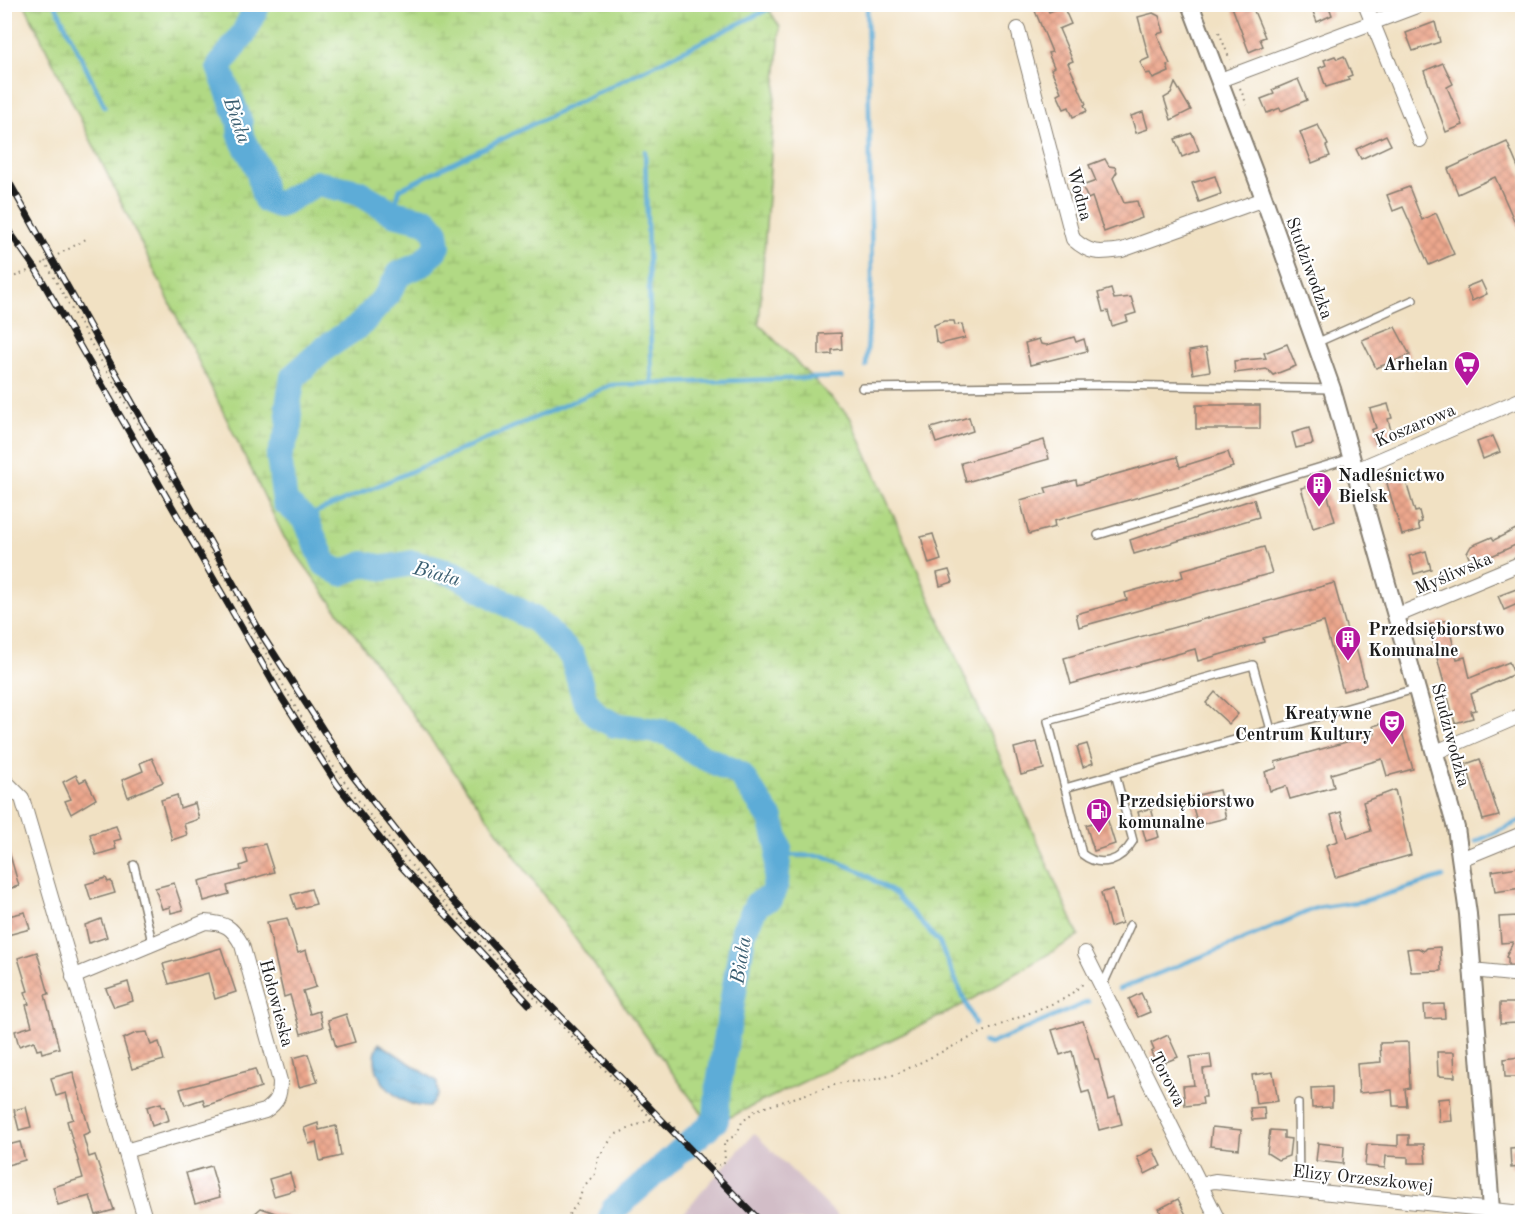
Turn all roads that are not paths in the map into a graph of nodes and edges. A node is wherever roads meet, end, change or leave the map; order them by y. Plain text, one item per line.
1 (1190, 4) edge
2 (1365, 4) edge
3 (1422, 4) edge
4 (1373, 23) junction
5 (1018, 29) dead end
6 (1220, 80) junction
7 (1420, 140) dead end
8 (1264, 199) junction
9 (1413, 300) dead end
10 (1316, 343) junction
11 (862, 387) dead end
12 (1332, 389) junction
13 (1522, 399) edge
14 (1354, 464) junction
15 (1098, 535) dead end
16 (1522, 563) edge
17 (1398, 615) junction
18 (1418, 688) junction
19 (1522, 715) edge
20 (1271, 730) junction
21 (1436, 752) junction
22 (1115, 773) junction
23 (4, 780) edge
24 (1065, 788) junction
25 (1522, 834) edge
26 (1461, 859) junction
27 (134, 864) dead end
28 (1130, 925) dead end
29 (152, 942) junction
30 (1085, 953) dead end
31 (1472, 970) junction
32 (1522, 975) edge
33 (73, 977) junction
34 (1099, 982) junction
35 (1298, 1103) dead end
36 (125, 1151) junction
37 (1200, 1184) junction
38 (1299, 1189) junction
39 (1522, 1213) edge
40 (1491, 1215) edge
41 (146, 1221) edge
42 (1219, 1221) edge

1 - 6 street, Studziwodzka
2 - 4 street
3 - 4 street
4 - 6 street
4 - 7 street
5 - 8 street, Wodna
6 - 8 street, Studziwodzka
8 - 10 street, Studziwodzka
9 - 10 lane
10 - 12 street, Studziwodzka
11 - 12 lane
12 - 14 street, Studziwodzka
13 - 14 street, Koszarowa
14 - 15 lane
14 - 17 street, Studziwodzka
16 - 17 street, Myśliwska
17 - 18 street, Studziwodzka
18 - 20 lane
18 - 21 street, Studziwodzka
19 - 21 street
20 - 22 lane
20 - 24 lane
21 - 26 street, Studziwodzka
22 - 24 lane
22 - 24 lane
23 - 33 street
25 - 26 street
26 - 31 street, Studziwodzka
27 - 29 lane
28 - 34 lane
29 - 33 street, Hołowieska
29 - 36 street, Hołowieska
30 - 34 street, Torowa
31 - 32 street
31 - 40 street, Studziwodzka
33 - 36 street
34 - 37 street, Torowa
35 - 38 lane
36 - 41 street
37 - 38 street, Elizy Orzeszkowej
37 - 42 street, Torowa
38 - 40 street, Elizy Orzeszkowej
39 - 40 street, Elizy Orzeszkowej

